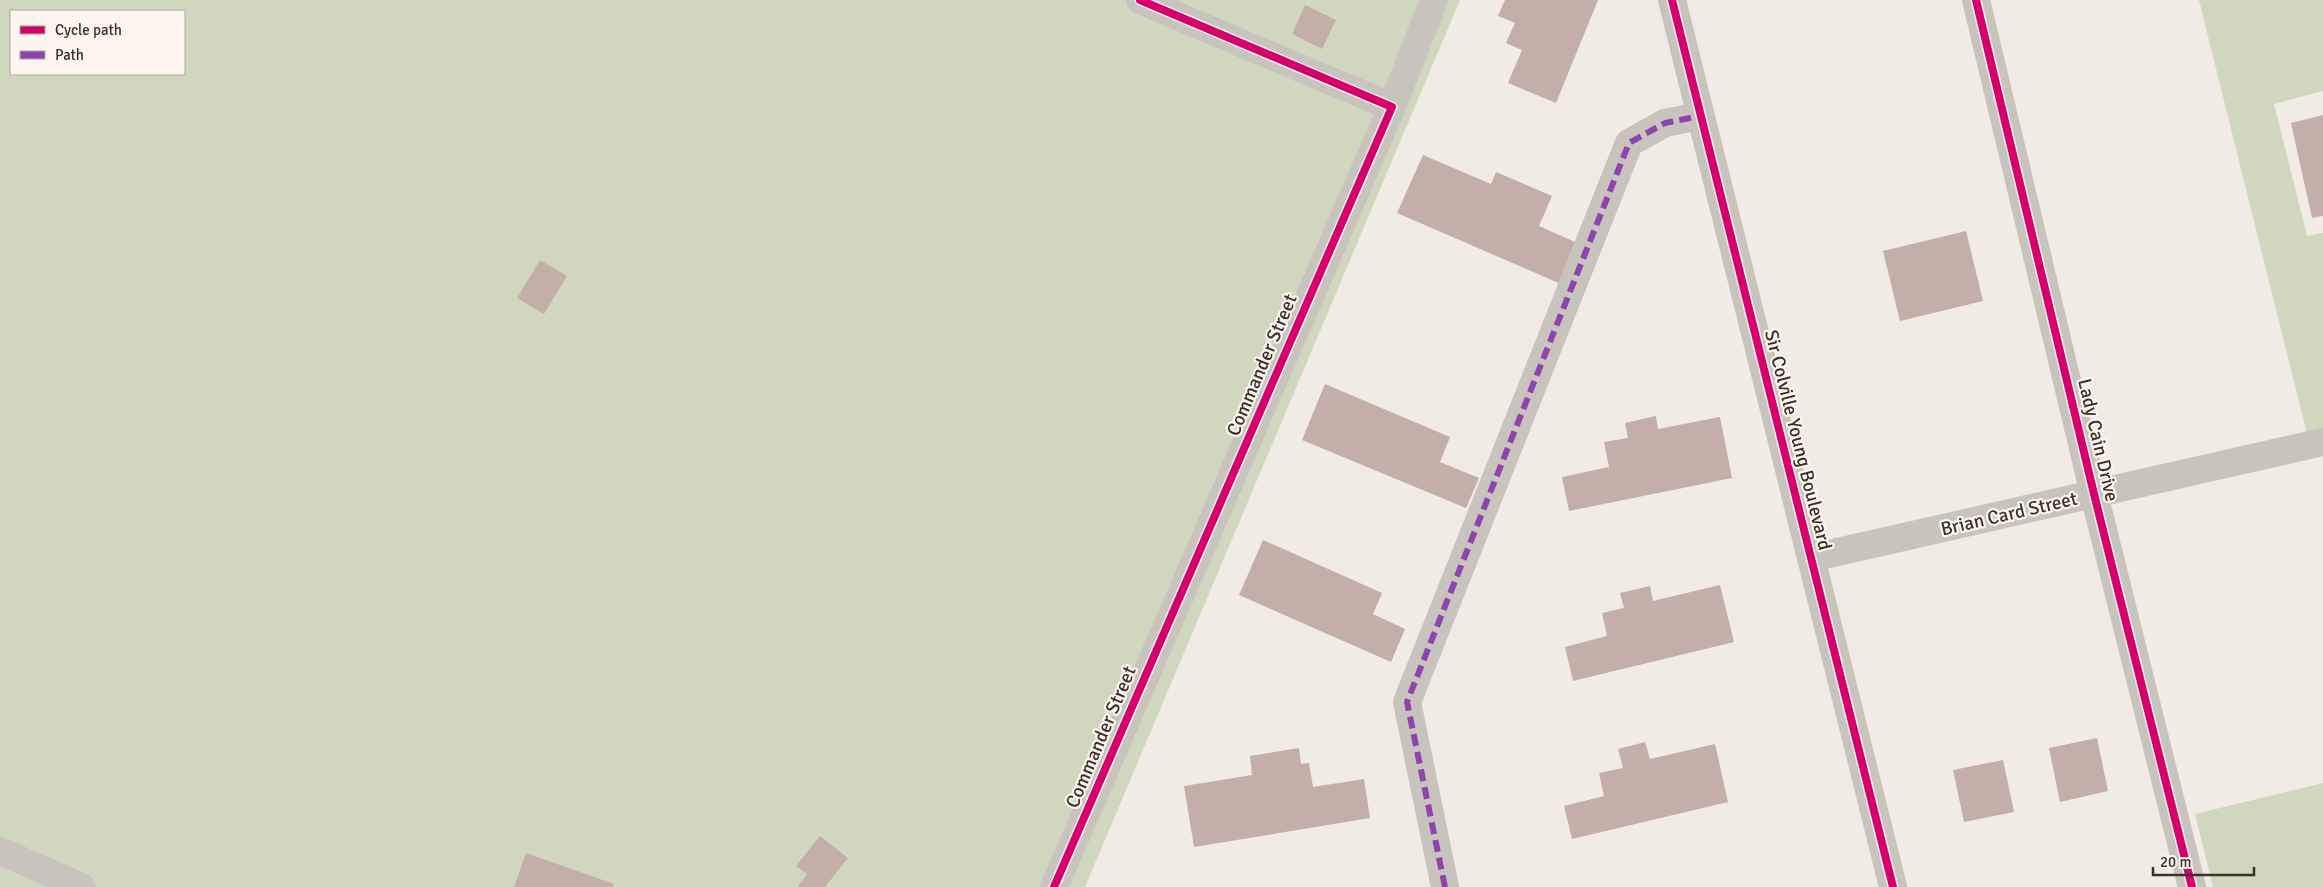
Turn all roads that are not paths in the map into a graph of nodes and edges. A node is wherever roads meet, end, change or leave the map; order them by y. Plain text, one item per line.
1 (1140, 0) edge
2 (1434, 0) edge
3 (1672, 0) edge
4 (1976, 0) edge
5 (1392, 107) junction
6 (1700, 116) junction
7 (2323, 442) edge
8 (2094, 494) junction
9 (1811, 558) junction
10 (0, 851) edge
11 (82, 887) edge
12 (1054, 887) edge
13 (1445, 887) edge
14 (1893, 887) edge
15 (2192, 887) edge

1 - 5 street
2 - 5 street, Commander Street
3 - 6 street, Sir Colville Young Boulevard
4 - 8 street, Lady Cain Drive
5 - 12 street, Commander Street
6 - 9 street, Sir Colville Young Boulevard
6 - 13 street
7 - 8 street, Brian Card Street
8 - 9 street, Brian Card Street
8 - 15 street, Lady Cain Drive
9 - 14 street, Sir Colville Young Boulevard
10 - 11 street

